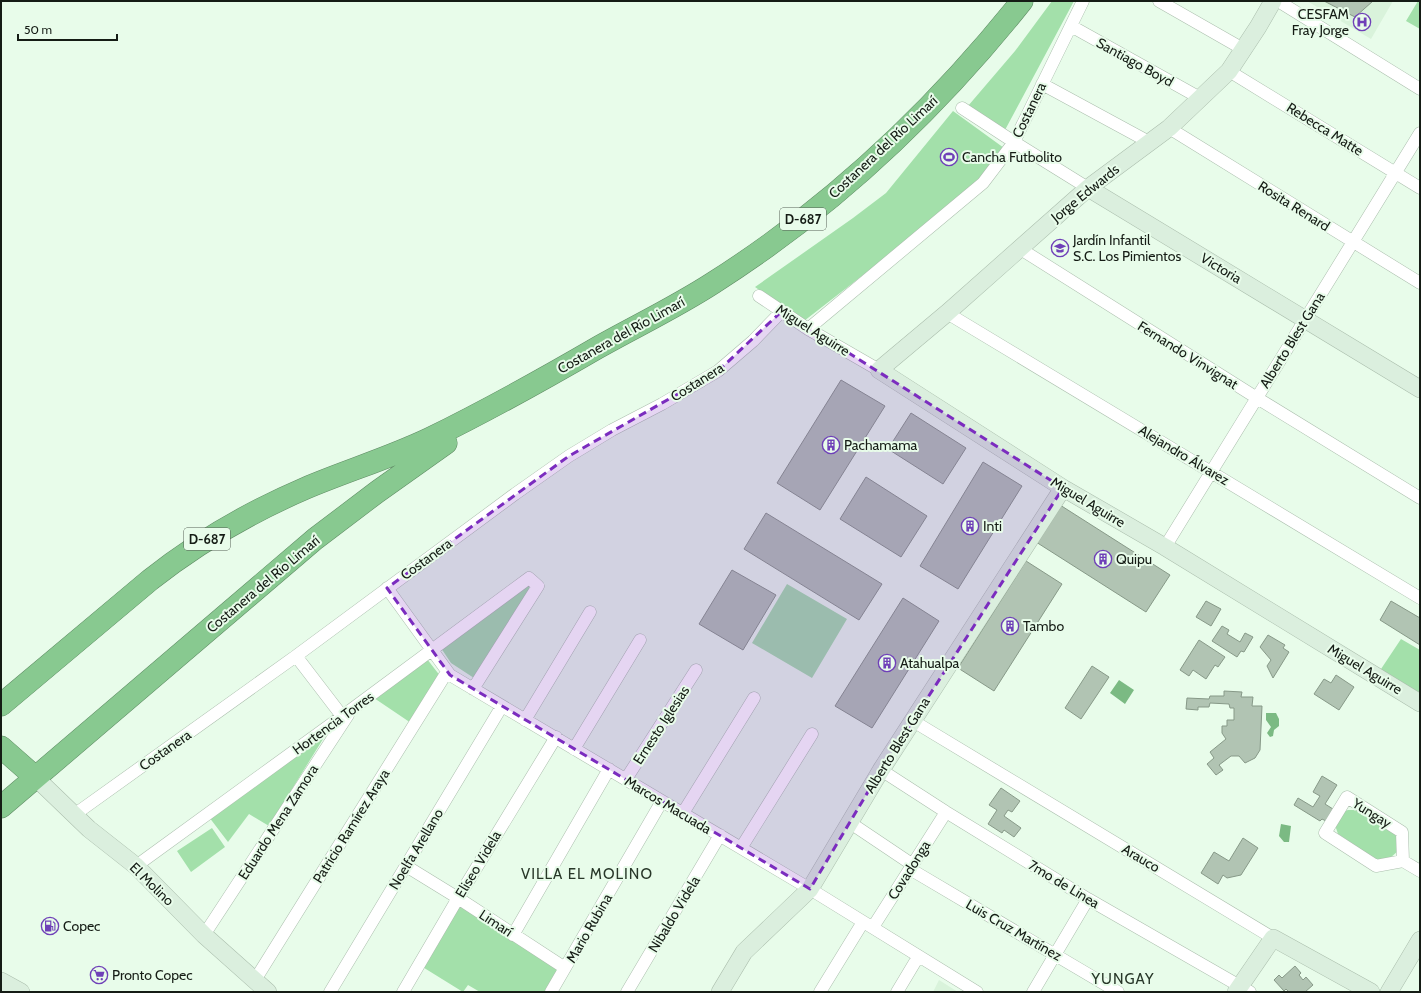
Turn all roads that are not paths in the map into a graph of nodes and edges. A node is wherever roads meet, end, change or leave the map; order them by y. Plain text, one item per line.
1 (1022, 1) edge
2 (1083, 1) edge
3 (1159, 1) edge
4 (1273, 1) edge
5 (1278, 1) edge
6 (1070, 26) junction
7 (1243, 49) junction
8 (1229, 71) junction
9 (1042, 84) junction
10 (1420, 89) edge
11 (1200, 98) junction
12 (962, 108) dead end
13 (1168, 128) junction
14 (1420, 133) edge
15 (1014, 142) junction
16 (1149, 142) junction
17 (1396, 173) junction
18 (1088, 188) junction
19 (1420, 188) edge
20 (1352, 243) junction
21 (1019, 248) junction
22 (1420, 283) edge
23 (759, 296) dead end
24 (782, 311) junction
25 (947, 313) junction
26 (1305, 319) junction
27 (808, 329) junction
28 (879, 370) junction
29 (540, 381) junction
30 (1420, 389) edge
31 (1257, 398) junction
32 (1211, 472) junction
33 (1063, 488) junction
34 (1420, 498) edge
35 (1164, 547) junction
36 (387, 588) junction
37 (1420, 598) edge
38 (590, 612) dead end
39 (640, 640) dead end
40 (431, 649) junction
41 (296, 656) junction
42 (696, 670) dead end
43 (447, 672) junction
44 (474, 689) junction
45 (754, 698) dead end
46 (1420, 703) edge
47 (1, 705) edge
48 (502, 706) junction
49 (347, 713) junction
50 (526, 720) junction
51 (913, 721) junction
52 (812, 734) dead end
53 (556, 737) junction
54 (1, 747) edge
55 (574, 749) junction
56 (608, 769) junction
57 (881, 770) junction
58 (35, 777) junction
59 (626, 779) junction
60 (662, 801) junction
61 (1, 807) edge
62 (946, 812) junction
63 (683, 813) junction
64 (74, 814) junction
65 (849, 822) junction
66 (720, 835) junction
67 (741, 848) junction
68 (1403, 861) junction
69 (136, 866) junction
70 (406, 866) junction
71 (911, 867) junction
72 (1420, 871) edge
73 (810, 889) junction
74 (458, 898) junction
75 (1088, 899) junction
76 (868, 925) junction
77 (204, 935) junction
78 (513, 935) junction
79 (1273, 938) junction
80 (1420, 940) edge
81 (1054, 954) junction
82 (918, 957) junction
83 (566, 968) junction
84 (1, 980) edge
85 (255, 980) junction
86 (1242, 990) edge
87 (21, 992) edge
88 (268, 992) edge
89 (330, 992) edge
90 (403, 992) edge
91 (551, 992) edge
92 (628, 992) edge
93 (720, 992) edge
94 (820, 992) edge
95 (897, 992) edge
96 (977, 992) edge
97 (1033, 992) edge
98 (1118, 992) edge
99 (1371, 992) edge
100 (1389, 992) edge

1 - 29 highway, Costanera del Río Limarí / D-687
2 - 6 street, Costanera
3 - 7 street
4 - 7 street, Jorge Edwards
5 - 10 street
6 - 9 street, Costanera
6 - 11 street, Santiago Boyd
7 - 8 street, Jorge Edwards
8 - 11 street, Jorge Edwards
8 - 17 street, Rebecca Matte
9 - 15 street, Costanera
9 - 16 street
11 - 13 street, Jorge Edwards
12 - 15 street, Victoria
13 - 16 street, Jorge Edwards
13 - 20 street, Rosita Renard
14 - 17 street, Alberto Blest Gana
15 - 18 street, Victoria
15 - 27 street, Costanera
16 - 18 street, Jorge Edwards
17 - 19 street, Rebecca Matte
17 - 20 street, Alberto Blest Gana
18 - 21 street, Jorge Edwards
18 - 26 street, Victoria
20 - 22 street, Rosita Renard
20 - 26 street, Alberto Blest Gana
21 - 25 street, Jorge Edwards
21 - 31 street, Fernando Vinvignat
23 - 24 street, Miguel Aguirre
24 - 27 street, Miguel Aguirre
24 - 36 street, Costanera
25 - 28 street, Jorge Edwards
25 - 32 street, Alejandro Álvarez
26 - 30 street, Victoria
26 - 31 street, Alberto Blest Gana
27 - 28 street, Miguel Aguirre
28 - 33 street, Miguel Aguirre
29 - 47 highway, Costanera del Río Limarí / D-687
29 - 58 highway, Costanera del Río Limarí / D-687
31 - 32 street, Alberto Blest Gana
31 - 34 street, Fernando Vinvignat
32 - 35 street, Alberto Blest Gana
32 - 37 street, Alejandro Álvarez
33 - 35 street, Miguel Aguirre
33 - 51 street, Alberto Blest Gana
35 - 46 street, Miguel Aguirre
36 - 40 street, Marcos Macuada
36 - 41 street, Costanera
38 - 50 street
39 - 55 street
40 - 43 street, Marcos Macuada
40 - 44 street, Hortencia Torres
40 - 49 street, Hortencia Torres
41 - 49 street
41 - 64 street, Costanera
42 - 59 street, Ernesto Iglesias
43 - 44 street, Marcos Macuada
43 - 85 street, Patricio Ramírez Araya
44 - 48 street, Marcos Macuada
45 - 63 street
48 - 50 street, Marcos Macuada
48 - 70 street, Noelfa Arellano
49 - 69 street, Hortencia Torres
49 - 77 street, Eduardo Mena Zamora
50 - 53 street, Marcos Macuada
51 - 57 street, Alberto Blest Gana
51 - 79 street, Arauco
52 - 67 street
53 - 55 street, Marcos Macuada
53 - 74 street, Eliseo Videla
54 - 58 highway
55 - 56 street, Marcos Macuada
56 - 59 street, Marcos Macuada
56 - 78 street
57 - 62 street, 7mo de Linea
57 - 65 street, Alberto Blest Gana
58 - 61 highway, Costanera del Río Limarí / D-687
58 - 64 street, El Molino
59 - 60 street, Marcos Macuada
60 - 63 street, Marcos Macuada
60 - 83 street, Mario Rubina
62 - 71 street, Covadonga
62 - 75 street, 7mo de Linea
63 - 66 street, Marcos Macuada
64 - 69 street, El Molino
65 - 71 street, Luis Cruz Martínez
65 - 73 street, Alberto Blest Gana
66 - 67 street, Marcos Macuada
66 - 92 street, Nibaldo Videla
67 - 73 street, Marcos Macuada
68 - 68 street, Yungay
68 - 72 street
69 - 77 street, El Molino
70 - 74 street, Limarí
70 - 89 street, Noelfa Arellano
71 - 76 street, Covadonga
71 - 81 street, Luis Cruz Martínez
73 - 76 street, Marcos Macuada
73 - 93 street, Alberto Blest Gana
74 - 78 street, Limarí
74 - 90 street, Eliseo Videla
75 - 81 street
75 - 86 street, 7mo de Linea
76 - 82 street, Marcos Macuada
76 - 94 street, Covadonga
77 - 85 street, El Molino
78 - 83 street, Limarí
79 - 86 street
79 - 99 street, Arauco
80 - 100 street
81 - 97 street
81 - 98 street, Luis Cruz Martínez
82 - 95 street
82 - 96 street, Marcos Macuada
83 - 91 street, Mario Rubina
84 - 87 street
85 - 88 street, El Molino

